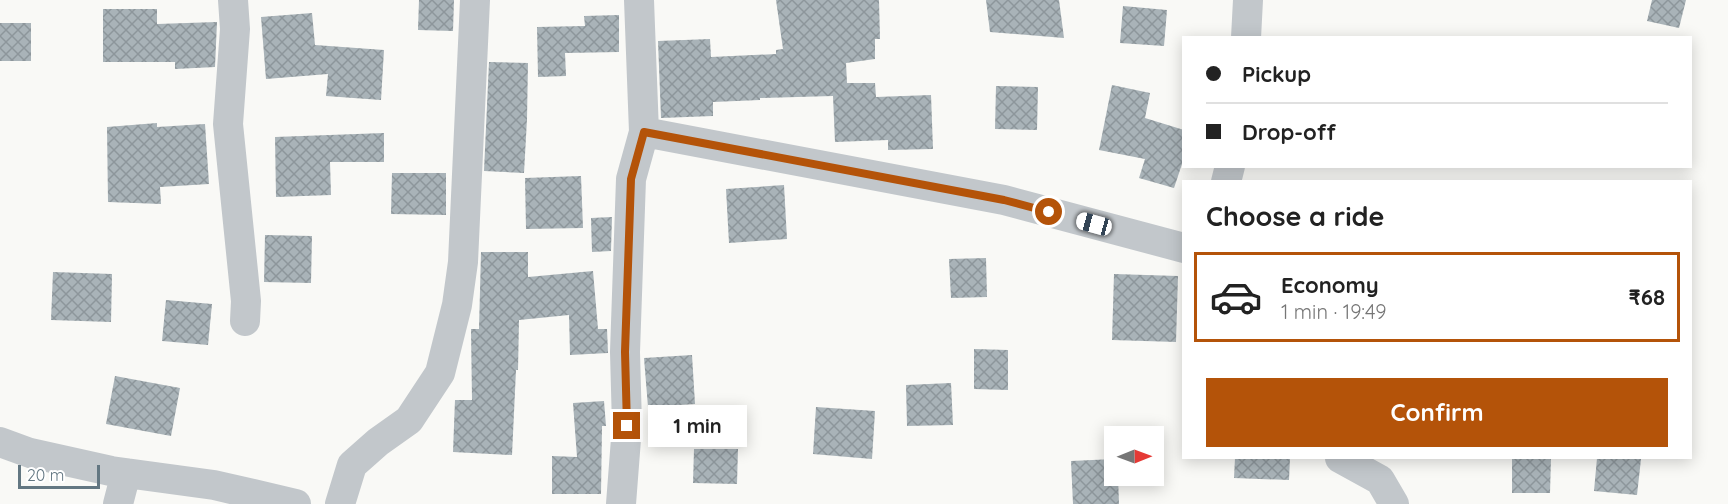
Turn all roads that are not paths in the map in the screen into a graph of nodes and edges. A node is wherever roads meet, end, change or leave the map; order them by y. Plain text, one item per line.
1 (233, 0) edge
2 (475, 0) edge
3 (639, 0) edge
4 (1248, 0) edge
5 (1246, 36) edge
6 (644, 132) junction
7 (1182, 247) edge
8 (245, 321) dead end
9 (0, 442) edge
10 (1342, 459) edge
11 (126, 473) junction
12 (118, 504) edge
13 (296, 504) edge
14 (340, 504) edge
15 (621, 504) edge
16 (1395, 504) edge

1 - 8 street
2 - 14 street
3 - 6 street
4 - 5 street
6 - 7 street
6 - 15 street
9 - 11 street
10 - 16 street
11 - 12 street
11 - 13 street

